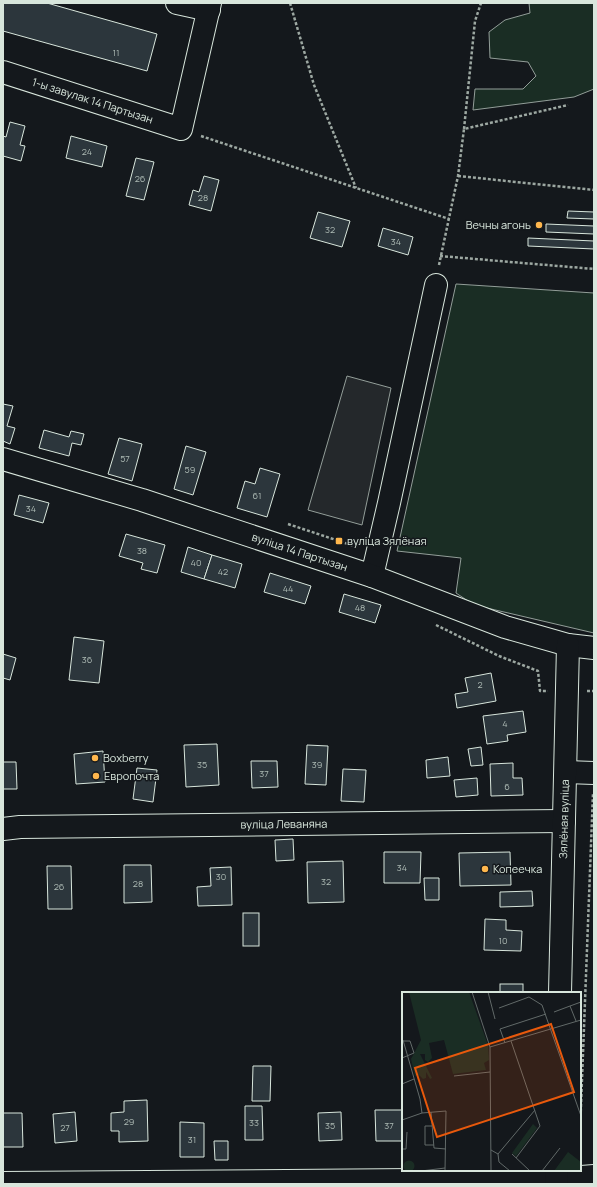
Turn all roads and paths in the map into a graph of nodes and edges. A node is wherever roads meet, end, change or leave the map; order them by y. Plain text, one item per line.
1 (177, 3) edge
2 (290, 3) edge
3 (481, 3) edge
4 (210, 7) edge
5 (3, 72) edge
6 (568, 105) dead end
7 (181, 129) junction
8 (464, 129) junction
9 (458, 176) junction
10 (356, 188) junction
11 (594, 190) edge
12 (449, 219) junction
13 (440, 256) junction
14 (594, 269) edge
15 (436, 285) joint
16 (3, 459) edge
17 (372, 576) junction
18 (430, 622) dead end
19 (568, 645) junction
20 (594, 648) edge
21 (567, 691) junction
22 (594, 691) edge
23 (566, 772) junction
24 (594, 773) edge
25 (594, 786) edge
26 (564, 821) junction
27 (3, 829) edge
28 (560, 992) edge
29 (581, 1107) edge
30 (594, 1176) edge
31 (556, 1178) edge
32 (3, 1183) edge

1 - 4 street
2 - 10 path
3 - 8 path
4 - 7 street
5 - 7 street, 1-ы завулак 14 Партызан
6 - 8 path
7 - 10 path
8 - 9 path
9 - 11 path
9 - 12 path
10 - 12 path
12 - 13 path
13 - 14 path
13 - 15 path
15 - 17 street
16 - 17 street, вуліца 14 Партызан
17 - 19 street, вуліца 14 Партызан
18 - 21 path
19 - 20 street, вуліца 14 Партызан
19 - 21 street, Зялёная вуліца
21 - 22 path
21 - 23 street, Зялёная вуліца
23 - 24 street
23 - 26 street, Зялёная вуліца
25 - 29 path
26 - 27 street, вуліца Леваняна
26 - 28 street, Зялёная вуліца
30 - 31 street
31 - 32 street

